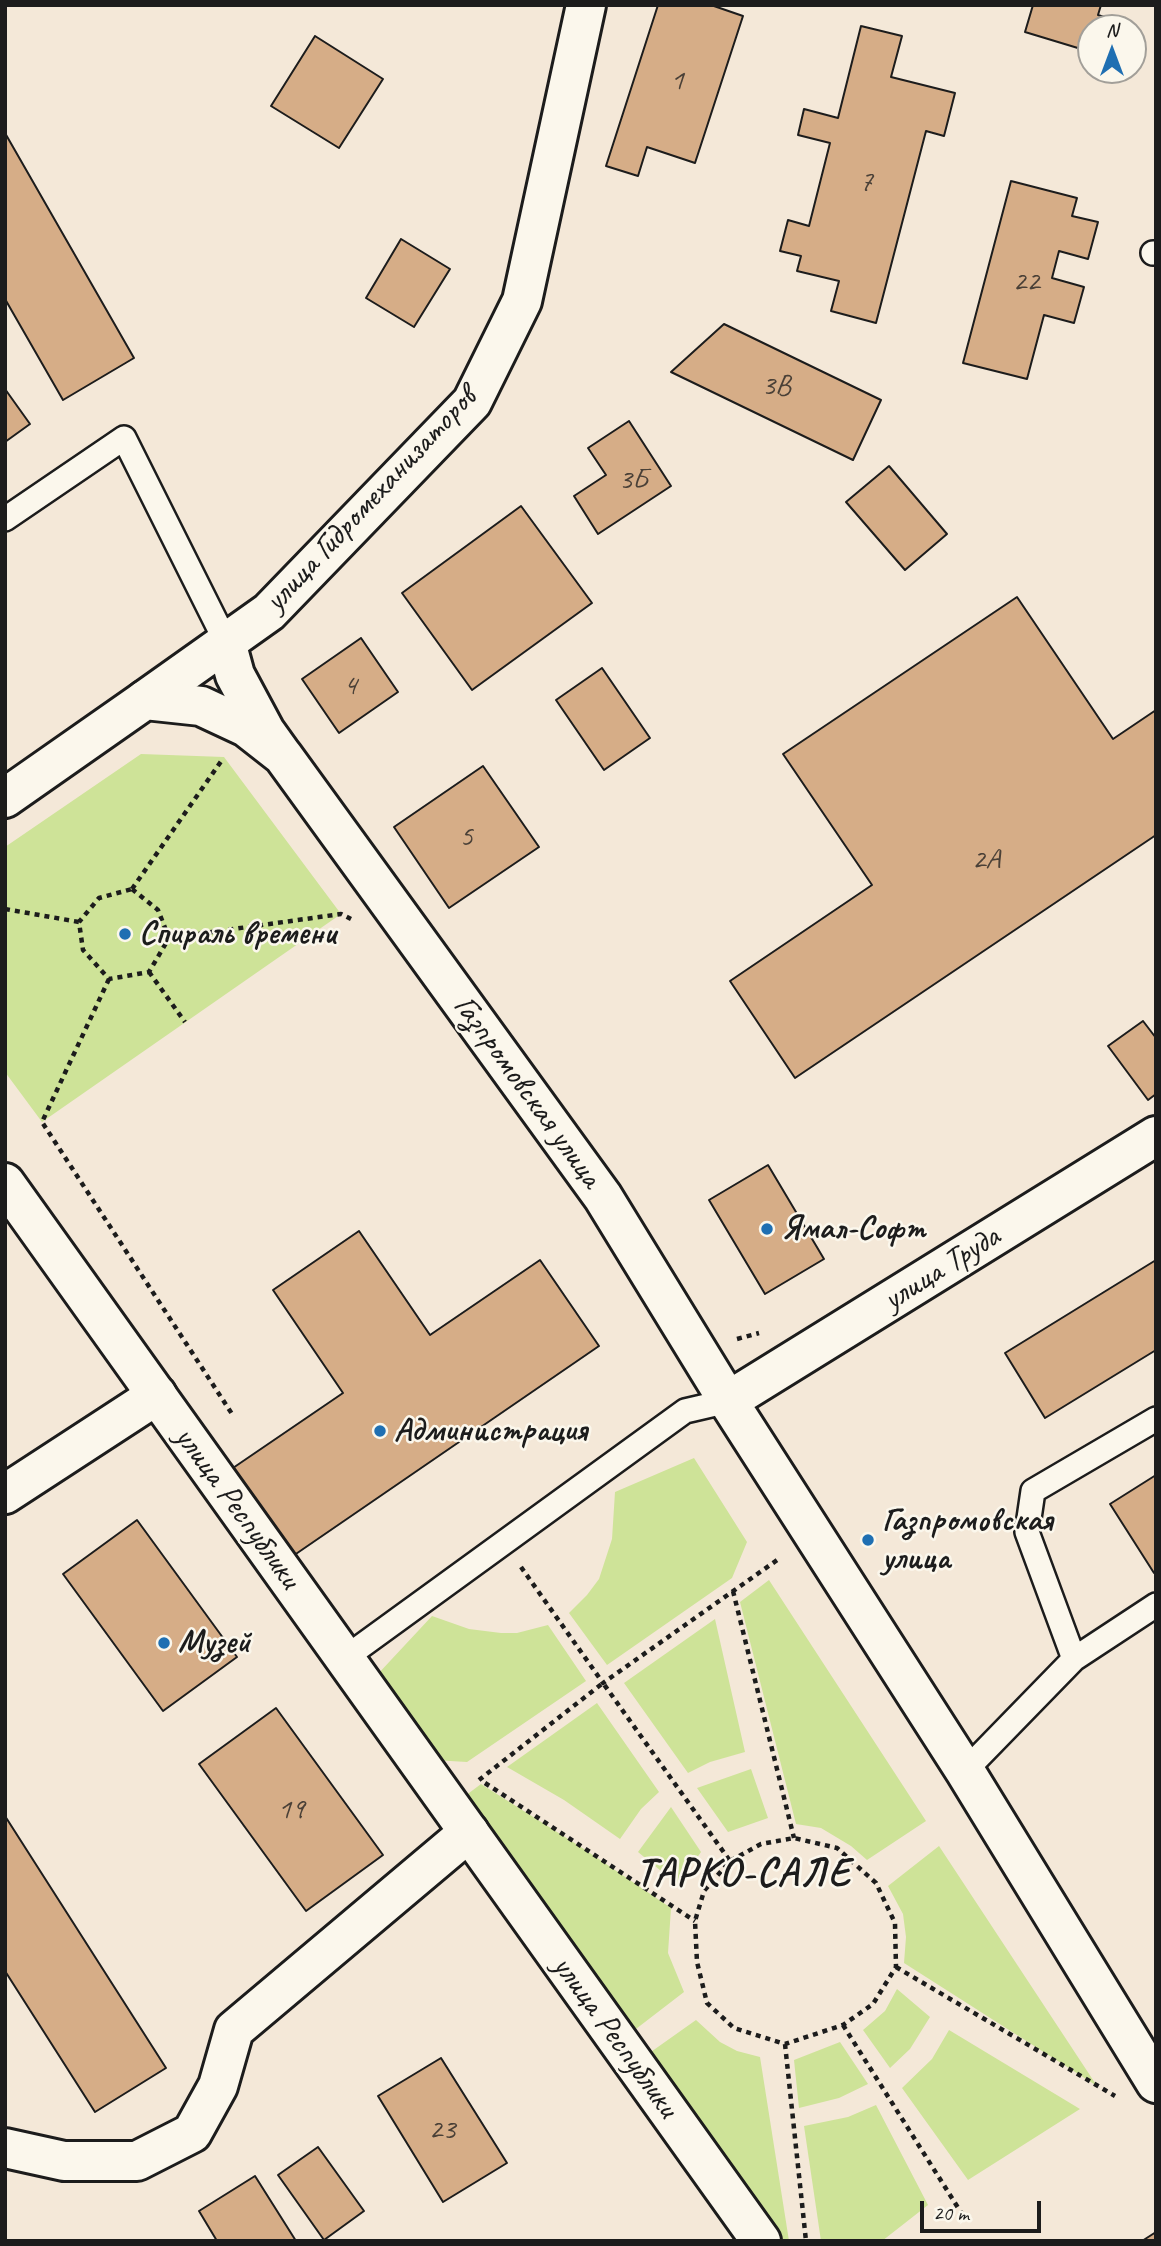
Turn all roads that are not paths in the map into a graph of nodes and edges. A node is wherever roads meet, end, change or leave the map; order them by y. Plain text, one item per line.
1 (586, 5) edge
2 (5, 519) edge
3 (226, 642) junction
4 (145, 700) junction
5 (283, 756) junction
6 (5, 798) edge
7 (1156, 1136) edge
8 (5, 1183) edge
9 (157, 1395) junction
10 (728, 1401) junction
11 (1156, 1419) edge
12 (5, 1494) edge
13 (1156, 1605) edge
14 (345, 1658) junction
15 (1074, 1659) junction
16 (965, 1771) junction
17 (458, 1818) junction
18 (1156, 2084) edge
19 (5, 2148) edge
20 (761, 2241) edge

1 - 3 street, улица Гидромеханизаторов
2 - 3 lane
3 - 4 street, улица Гидромеханизаторов
3 - 5 street, Газпромовская улица
4 - 5 street
4 - 6 street, улица Гидромеханизаторов
5 - 10 street, Газпромовская улица
7 - 10 street, улица Труда
8 - 9 street, улица Республики
9 - 12 street
9 - 14 street, улица Республики
10 - 14 lane
10 - 16 street, Газпромовская улица
11 - 15 lane
13 - 15 lane
14 - 17 street, улица Республики
15 - 16 lane
16 - 18 street, Газпромовская улица
17 - 19 street
17 - 20 street, улица Республики

